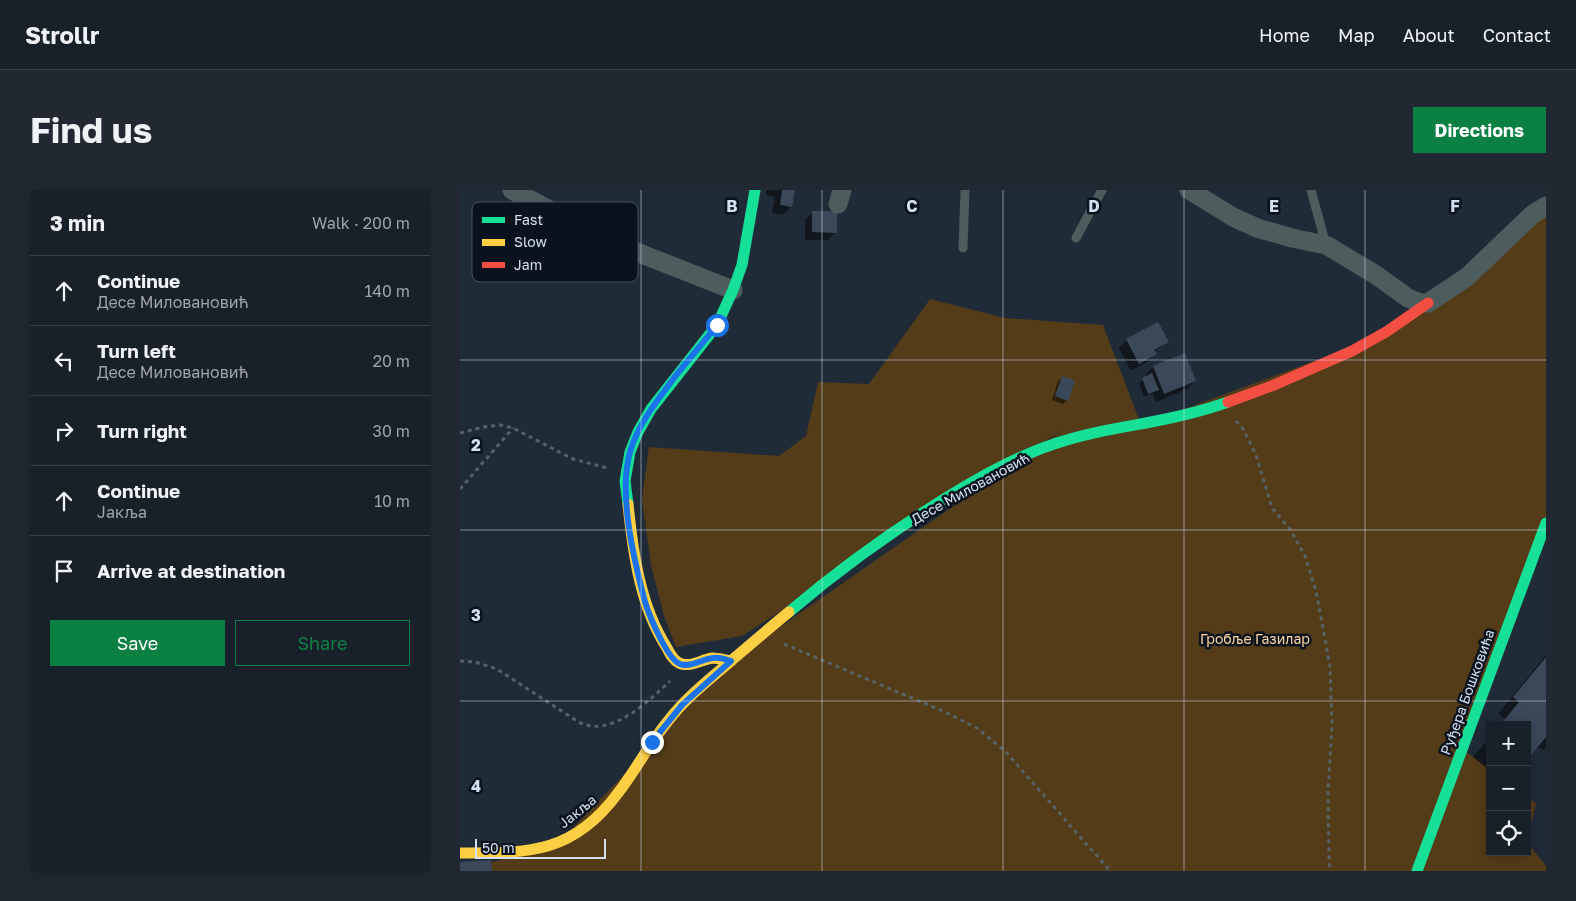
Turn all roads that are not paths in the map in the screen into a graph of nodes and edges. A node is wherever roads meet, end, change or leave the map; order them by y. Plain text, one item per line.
1 (512, 190) edge
2 (755, 190) edge
3 (964, 190) edge
4 (1102, 190) edge
5 (1190, 190) edge
6 (1311, 190) edge
7 (535, 202) edge
8 (1546, 206) edge
9 (1076, 238) dead end
10 (1326, 245) junction
11 (963, 248) dead end
12 (638, 253) edge
13 (733, 290) junction
14 (1428, 303) junction
15 (1546, 524) edge
16 (731, 661) junction
17 (460, 853) edge
18 (1416, 871) edge

1 - 7 street
2 - 13 street
3 - 11 lane
4 - 9 lane
5 - 10 street
6 - 10 lane
8 - 14 street, Десе Миловановић
10 - 14 street
12 - 13 street
13 - 16 street
14 - 16 street, Десе Миловановић
15 - 18 street, Руђера Бошковића
16 - 17 street, Јакља

